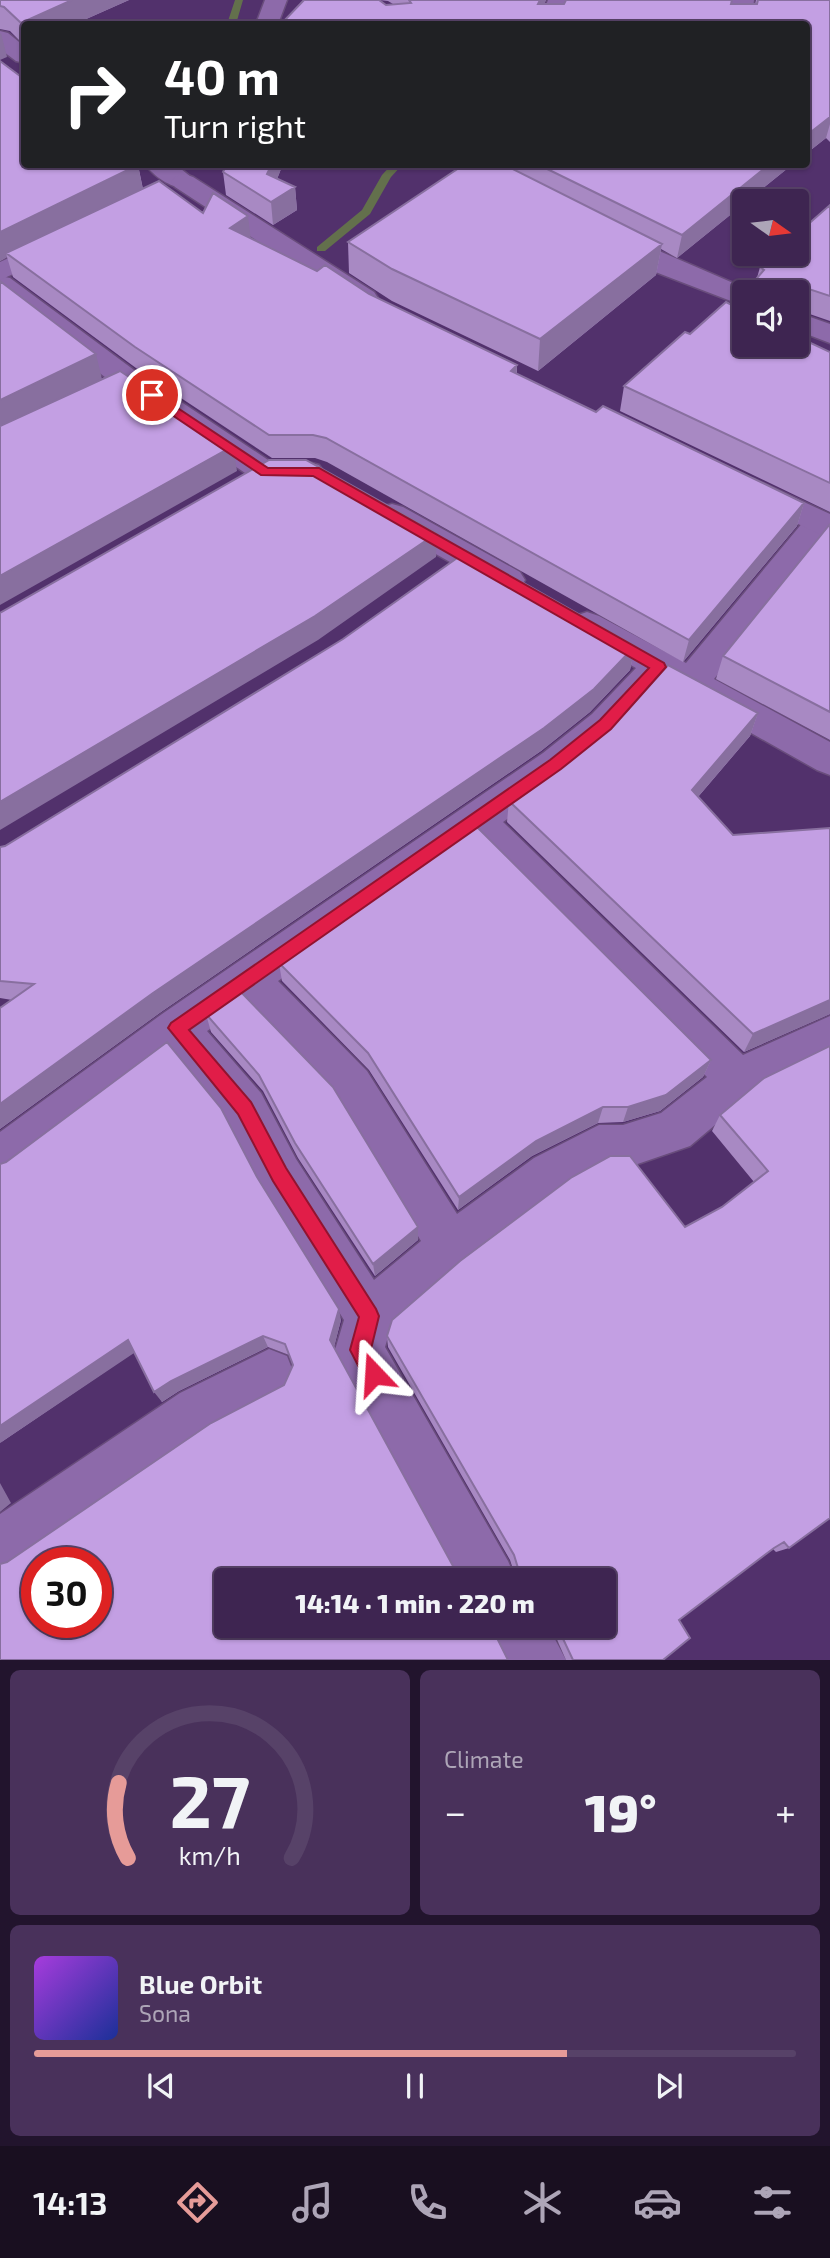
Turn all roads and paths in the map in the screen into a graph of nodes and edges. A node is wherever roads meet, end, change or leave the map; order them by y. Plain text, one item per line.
1 (275, 0) edge
2 (559, 0) edge
3 (743, 0) edge
4 (268, 21) edge
5 (551, 21) edge
6 (740, 21) edge
7 (0, 38) edge
8 (21, 54) edge
9 (175, 175) edge
10 (586, 226) edge
11 (74, 236) edge
12 (0, 272) edge
13 (0, 284) edge
14 (732, 293) edge
15 (392, 314) edge
16 (809, 325) edge
17 (830, 334) edge
18 (732, 480) edge
19 (335, 483) edge
20 (366, 501) edge
21 (825, 525) edge
22 (466, 556) junction
23 (432, 579) edge
24 (674, 675) junction
25 (830, 760) edge
26 (477, 821) junction
27 (248, 979) junction
28 (177, 1028) junction
29 (830, 1036) edge
30 (738, 1079) junction
31 (0, 1159) edge
32 (452, 1246) junction
33 (369, 1316) junction
34 (269, 1374) dead end
35 (0, 1545) edge
36 (482, 1568) edge
37 (524, 1638) edge
38 (538, 1660) edge

1 - 4 street
2 - 5 street
3 - 6 street
7 - 8 street
9 - 15 street
10 - 14 street
11 - 12 street
13 - 19 street
16 - 17 street
18 - 21 street
20 - 22 street
21 - 24 street
22 - 23 street
22 - 24 street
24 - 25 street
24 - 26 street
26 - 27 street
26 - 30 street
27 - 28 street
27 - 32 street
28 - 31 street
28 - 33 street
29 - 30 street
30 - 32 street
32 - 33 street
33 - 36 street
34 - 35 street
37 - 38 street

